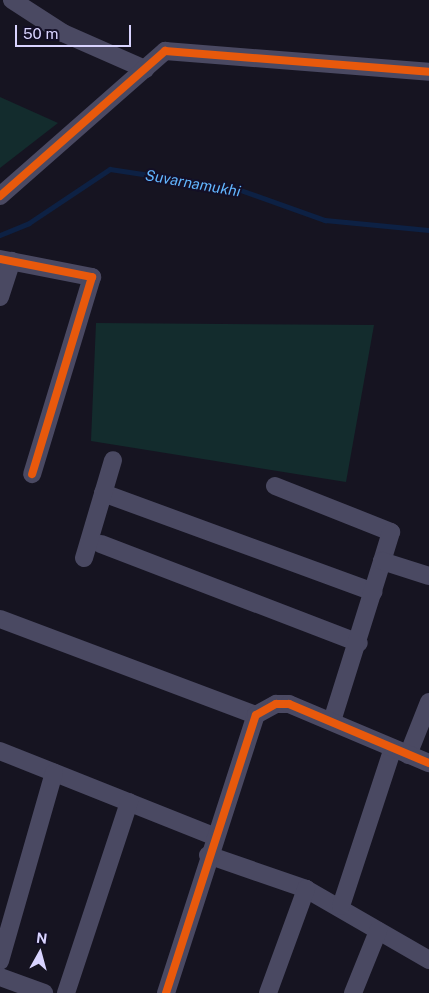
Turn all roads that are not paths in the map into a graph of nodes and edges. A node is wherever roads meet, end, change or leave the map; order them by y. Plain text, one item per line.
1 (12, 0) edge
2 (144, 69) junction
3 (429, 72) edge
4 (0, 196) edge
5 (6, 260) edge
6 (0, 297) edge
7 (113, 460) dead end
8 (32, 474) dead end
9 (275, 486) dead end
10 (103, 493) junction
11 (100, 544) dead end
12 (84, 558) dead end
13 (382, 561) junction
14 (429, 576) edge
15 (373, 592) junction
16 (0, 619) edge
17 (359, 643) junction
18 (429, 702) edge
19 (256, 715) junction
20 (332, 721) junction
21 (0, 751) edge
22 (400, 751) junction
23 (429, 763) edge
24 (54, 772) junction
25 (129, 802) junction
26 (214, 836) junction
27 (208, 855) junction
28 (306, 889) junction
29 (341, 906) junction
30 (378, 931) junction
31 (429, 960) edge
32 (0, 961) edge
33 (0, 977) edge
34 (44, 993) edge
35 (66, 993) edge
36 (166, 993) edge
37 (268, 993) edge
38 (353, 993) edge

1 - 2 street
2 - 3 street
2 - 4 street
5 - 6 street
5 - 8 street
7 - 10 street
9 - 13 street
10 - 12 street
10 - 15 street
11 - 17 street
13 - 14 street
13 - 15 street
15 - 17 street
16 - 19 street
17 - 20 street
18 - 22 street
19 - 20 street
19 - 26 street
20 - 22 street
21 - 24 street
22 - 23 street
22 - 29 street
24 - 25 street
24 - 32 street
25 - 26 street
25 - 35 street
26 - 27 street
27 - 28 street
27 - 36 street
28 - 29 street
28 - 37 street
29 - 30 street
30 - 31 street
30 - 38 street
33 - 34 street

